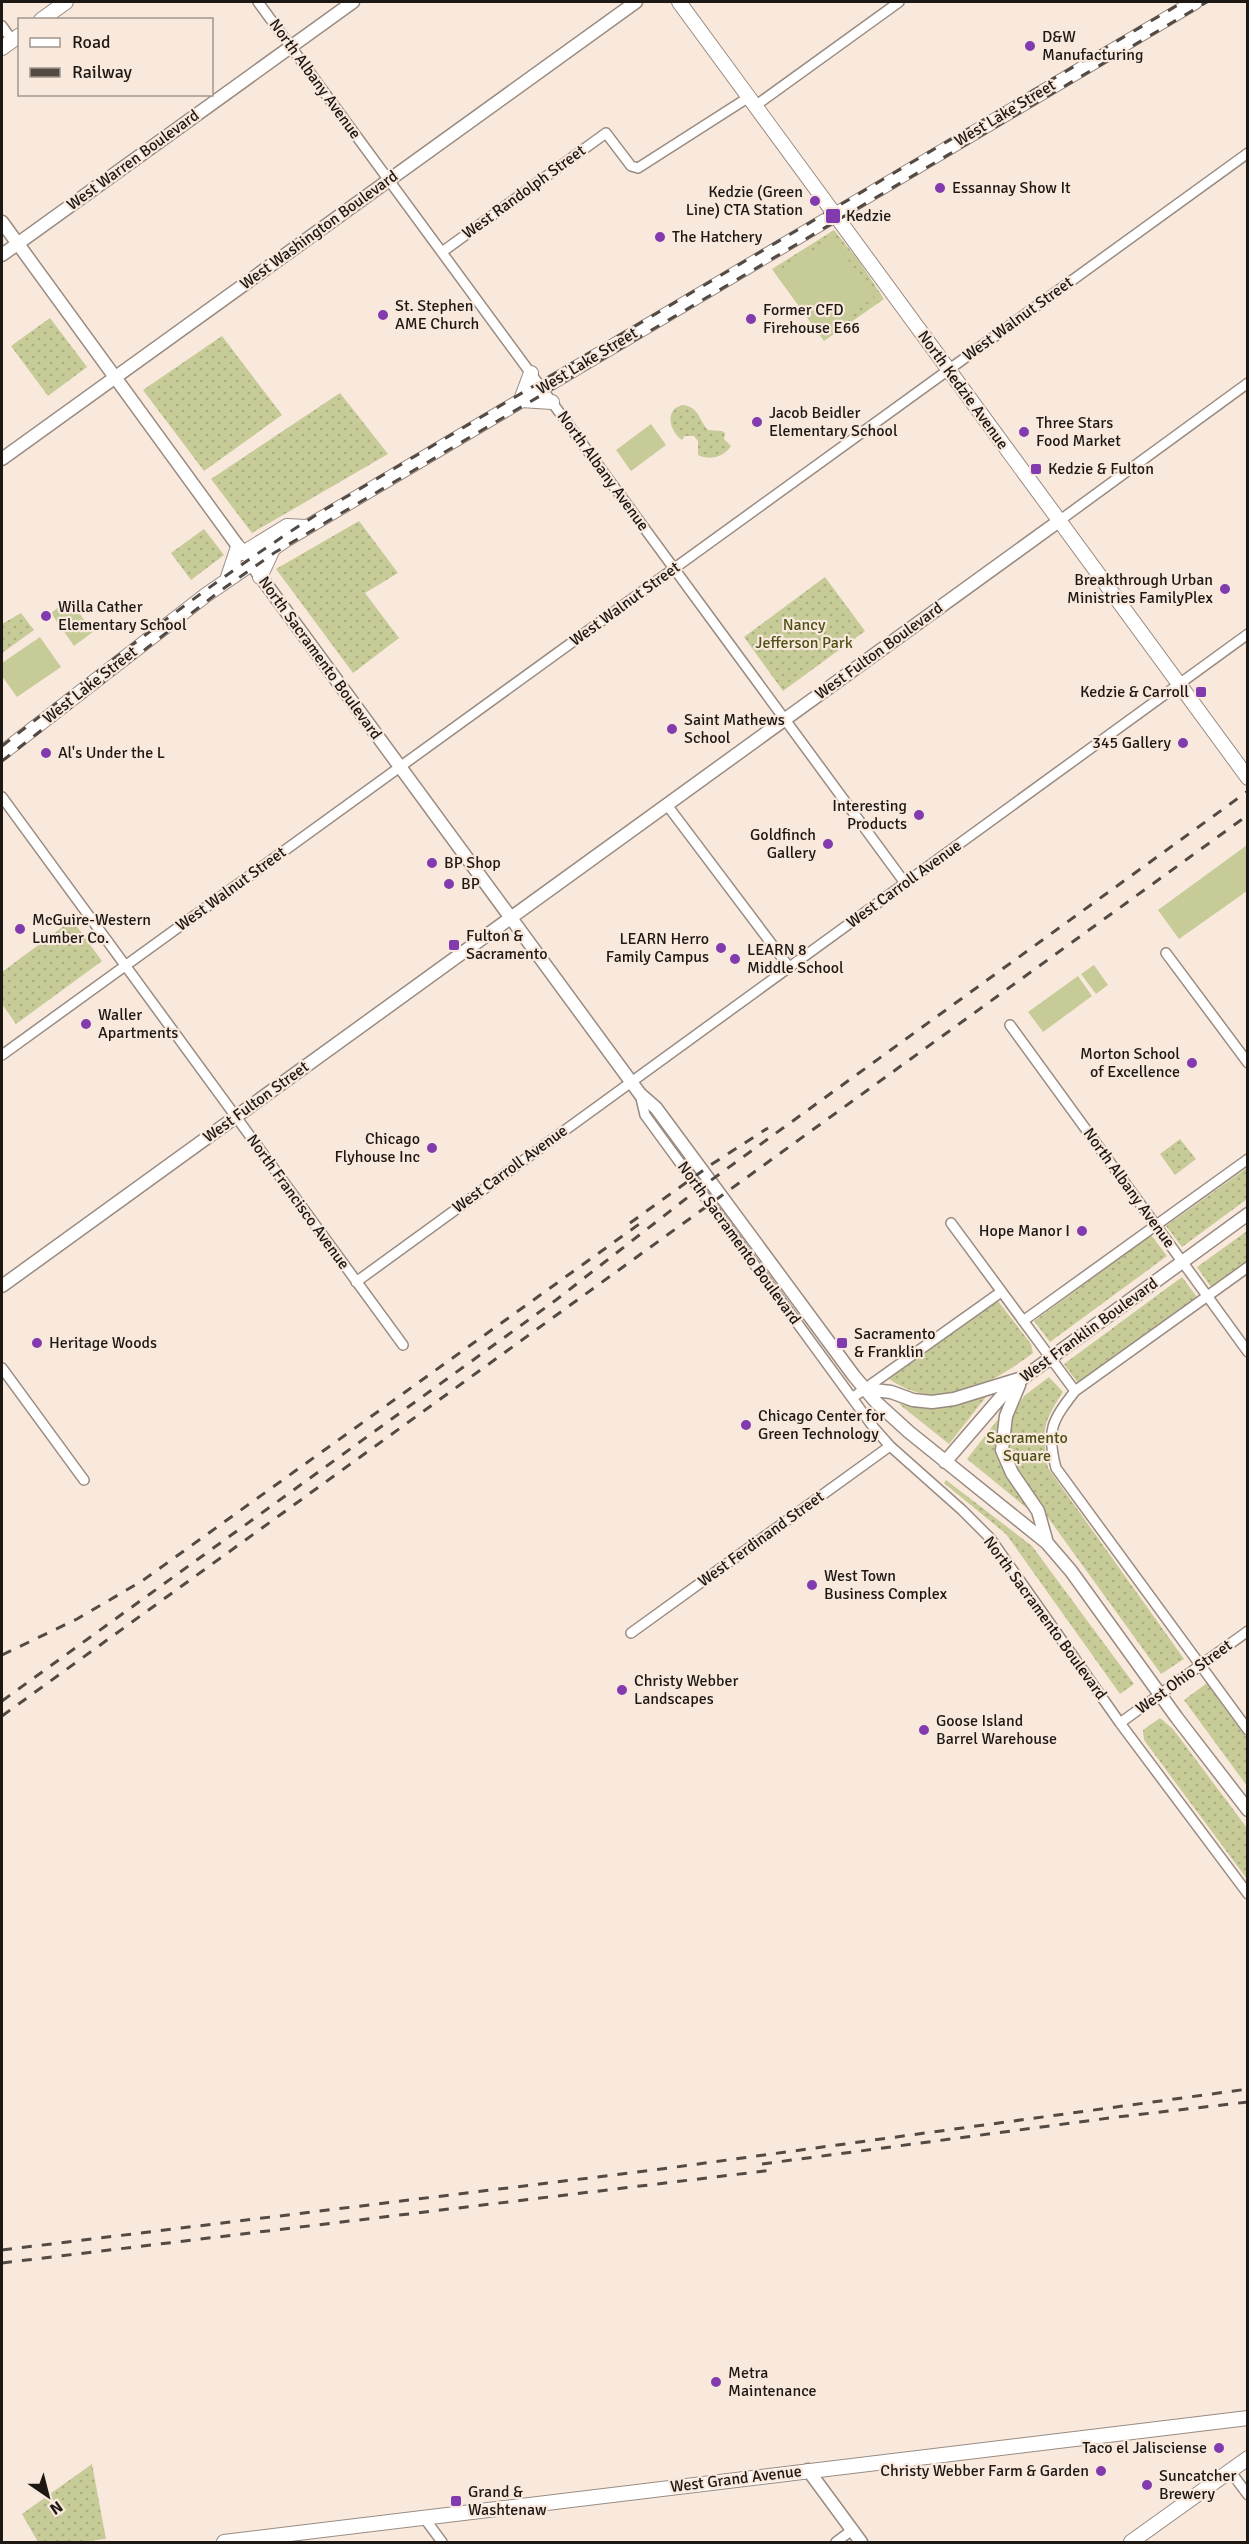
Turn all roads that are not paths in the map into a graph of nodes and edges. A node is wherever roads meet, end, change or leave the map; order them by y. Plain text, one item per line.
1 (66, 2) edge
2 (258, 2) edge
3 (353, 2) edge
4 (636, 2) edge
5 (679, 2) edge
6 (898, 2) edge
7 (1195, 2) edge
8 (44, 18) edge
9 (2, 26) edge
10 (11, 41) edge
11 (291, 46) junction
12 (752, 101) junction
13 (1248, 153) edge
14 (389, 180) junction
15 (835, 214) junction
16 (2, 222) edge
17 (17, 243) junction
18 (442, 252) junction
19 (2, 255) edge
20 (948, 369) junction
21 (531, 373) junction
22 (114, 377) junction
23 (1248, 382) edge
24 (541, 388) junction
25 (521, 400) junction
26 (552, 402) junction
27 (2, 459) edge
28 (1059, 521) junction
29 (306, 527) junction
30 (250, 562) junction
31 (674, 568) junction
32 (227, 580) junction
33 (1248, 634) edge
34 (1179, 684) junction
35 (785, 719) junction
36 (2, 753) edge
37 (400, 767) junction
38 (1248, 778) edge
39 (2, 797) edge
40 (667, 805) junction
41 (905, 883) junction
42 (510, 918) junction
43 (1166, 953) dead end
44 (124, 965) junction
45 (789, 967) junction
46 (1010, 1025) dead end
47 (2, 1054) edge
48 (1248, 1063) edge
49 (631, 1082) junction
50 (640, 1094) junction
51 (236, 1117) junction
52 (1248, 1159) edge
53 (1248, 1214) edge
54 (951, 1223) dead end
55 (1156, 1225) junction
56 (1182, 1261) junction
57 (1248, 1267) edge
58 (356, 1282) junction
59 (2, 1286) edge
60 (1002, 1292) junction
61 (1207, 1296) junction
62 (1023, 1321) junction
63 (403, 1345) dead end
64 (1248, 1352) edge
65 (1050, 1357) junction
66 (2, 1368) edge
67 (1023, 1378) junction
68 (865, 1389) junction
69 (1075, 1391) junction
70 (852, 1398) junction
71 (890, 1446) junction
72 (945, 1462) junction
73 (84, 1480) dead end
74 (1047, 1544) junction
75 (1248, 1631) edge
76 (631, 1633) dead end
77 (1200, 1665) junction
78 (1160, 1694) junction
79 (1120, 1723) junction
80 (1248, 1730) edge
81 (1248, 1810) edge
82 (1248, 1894) edge
83 (1248, 2418) edge
84 (1248, 2458) edge
85 (808, 2469) junction
86 (1230, 2471) junction
87 (1248, 2495) edge
88 (425, 2519) junction
89 (852, 2530) junction
90 (224, 2542) edge
91 (442, 2542) edge
92 (836, 2542) edge
93 (861, 2542) edge
94 (1131, 2542) edge

1 - 8 main road
2 - 11 street, North Albany Avenue
3 - 11 street, West Warren Boulevard
4 - 14 street, West Washington Boulevard
5 - 12 main road, North Kedzie Avenue
6 - 12 street
7 - 15 main road, West Lake Street
9 - 10 street
11 - 14 street, North Albany Avenue
11 - 17 street, West Warren Boulevard
12 - 15 main road, North Kedzie Avenue
12 - 18 street, West Randolph Street
13 - 20 street, West Walnut Street
14 - 18 street, North Albany Avenue
14 - 22 street, West Washington Boulevard
15 - 20 main road, North Kedzie Avenue
15 - 24 main road, West Lake Street
16 - 17 street, North Sacramento Boulevard
17 - 19 street, West Warren Boulevard
17 - 22 street, North Sacramento Boulevard
18 - 21 street, North Albany Avenue
20 - 28 main road, North Kedzie Avenue
20 - 31 street, West Walnut Street
21 - 24 street, North Albany Avenue
21 - 25 main road
22 - 27 street, West Washington Boulevard
22 - 30 street, North Sacramento Boulevard
23 - 28 street, West Fulton Boulevard
24 - 25 main road, West Lake Street
24 - 26 street, North Albany Avenue
25 - 26 main road
25 - 29 main road, West Lake Street
26 - 31 street, North Albany Avenue
28 - 34 main road, North Kedzie Avenue
28 - 35 street, West Fulton Boulevard
29 - 30 main road, West Lake Street
29 - 30 main road
30 - 32 main road, West Lake Street
30 - 32 main road
30 - 37 street, North Sacramento Boulevard
31 - 35 street, North Albany Avenue
31 - 37 street, West Walnut Street
32 - 36 main road, West Lake Street
33 - 34 street, West Carroll Avenue
34 - 38 main road, North Kedzie Avenue
34 - 41 street, West Carroll Avenue
35 - 40 street, West Fulton Boulevard
35 - 41 street, North Albany Avenue
37 - 42 street, North Sacramento Boulevard
37 - 44 street, West Walnut Street
39 - 44 street, North Francisco Avenue
40 - 42 street, West Fulton Boulevard
40 - 45 street
41 - 45 street, West Carroll Avenue
42 - 49 street, North Sacramento Boulevard
42 - 51 street, West Fulton Street
43 - 48 street
44 - 47 street, West Walnut Street
44 - 51 street, North Francisco Avenue
45 - 49 street, West Carroll Avenue
46 - 55 street, North Albany Avenue
49 - 50 street, North Sacramento Boulevard
49 - 58 street, West Carroll Avenue
50 - 68 street, North Sacramento Boulevard
50 - 70 street, North Sacramento Boulevard
51 - 58 street, North Francisco Avenue
51 - 59 street, West Fulton Street
52 - 55 street
53 - 56 street, West Franklin Boulevard
54 - 60 street
55 - 56 street, North Albany Avenue
55 - 62 street
56 - 61 street, North Albany Avenue
56 - 65 street, West Franklin Boulevard
57 - 61 street
58 - 63 street, North Francisco Avenue
60 - 62 street
60 - 68 street
61 - 64 street, North Albany Avenue
61 - 69 street
62 - 65 street
65 - 67 street, West Franklin Boulevard
65 - 69 street
66 - 73 street
67 - 68 street
67 - 72 street, West Franklin Boulevard
67 - 74 street
68 - 70 street
68 - 72 street, North Sacramento Boulevard
69 - 77 street
70 - 71 street, North Sacramento Boulevard
71 - 76 street, West Ferdinand Street
71 - 79 street, North Sacramento Boulevard
72 - 74 street, North Sacramento Boulevard
74 - 78 street, North Sacramento Boulevard
75 - 77 street, West Ohio Street
77 - 78 street, West Ohio Street
77 - 80 street
78 - 79 street, West Ohio Street
78 - 81 street, North Sacramento Boulevard
79 - 82 street, North Sacramento Boulevard
83 - 85 main road, West Grand Avenue
84 - 86 main road
85 - 88 main road, West Grand Avenue
85 - 89 street
86 - 87 street
86 - 94 main road
88 - 90 main road, West Grand Avenue
88 - 91 street
89 - 92 street
89 - 93 street

